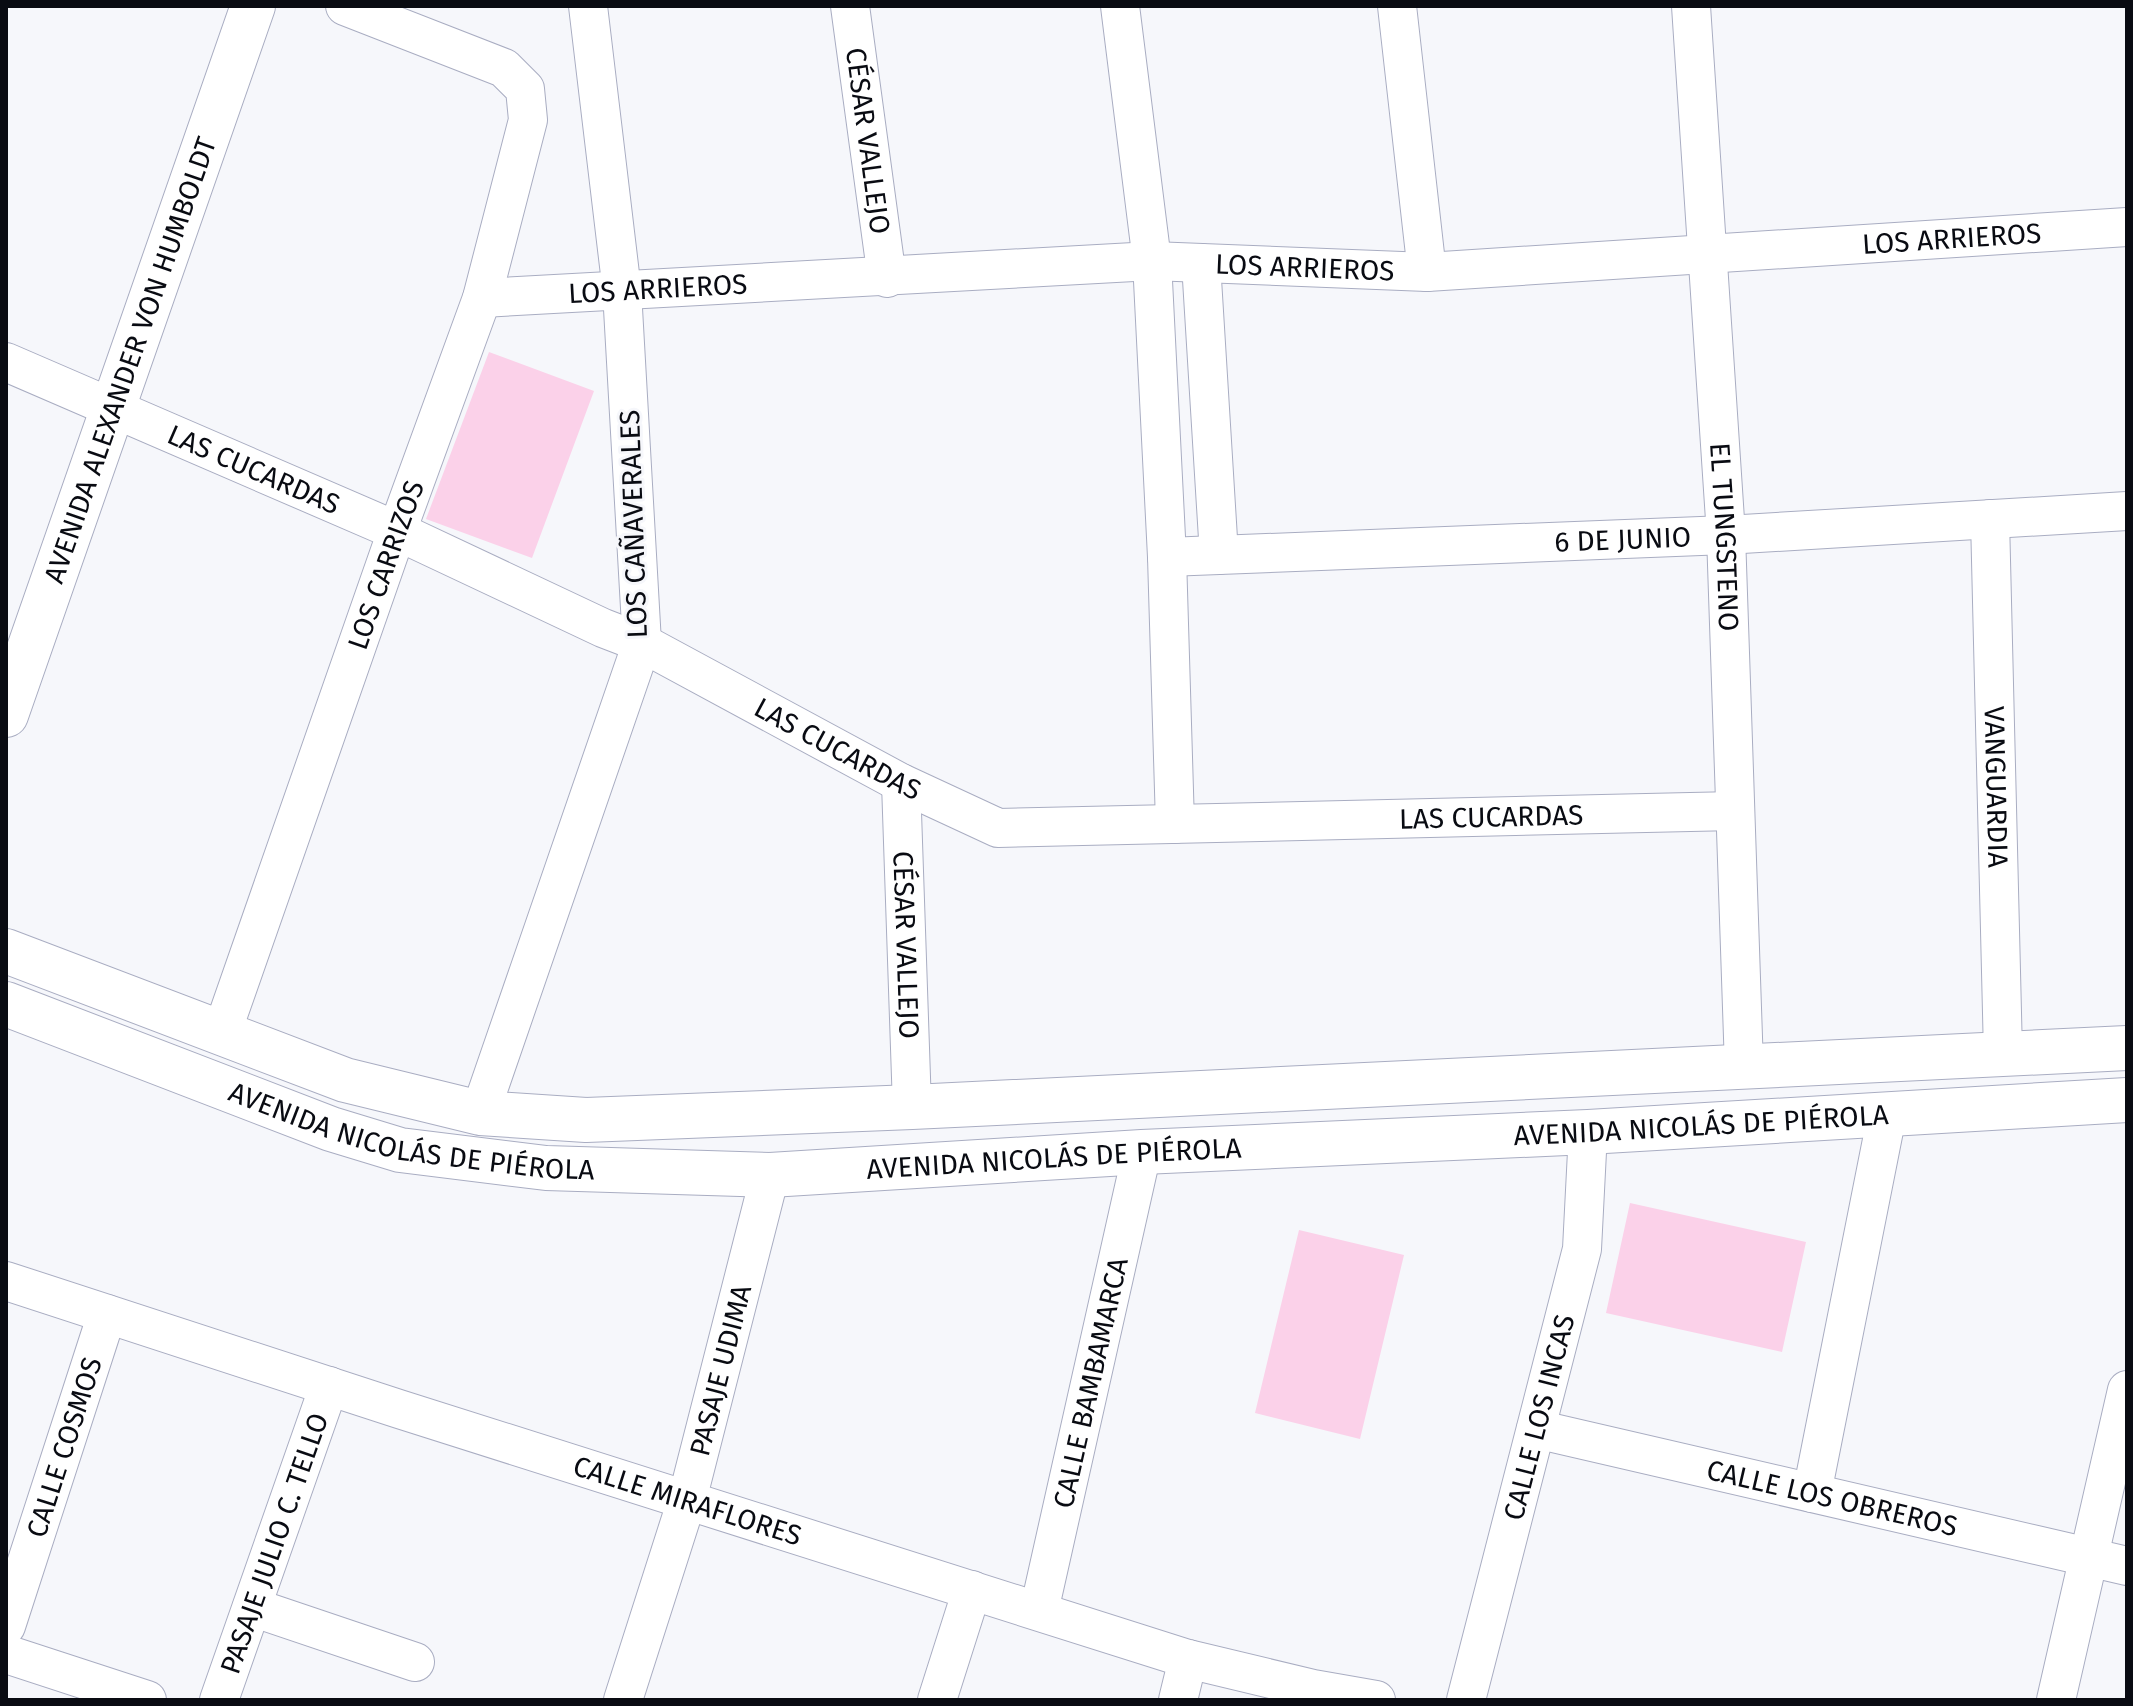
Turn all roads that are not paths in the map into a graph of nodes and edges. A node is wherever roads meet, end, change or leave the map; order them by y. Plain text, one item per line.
1 (253, 6) edge
2 (345, 6) edge
3 (588, 6) edge
4 (850, 6) edge
5 (1120, 6) edge
6 (1397, 6) edge
7 (1691, 6) edge
8 (2127, 227) edge
9 (1707, 255) junction
10 (1152, 261) junction
11 (1201, 263) junction
12 (1427, 272) junction
13 (887, 278) junction
14 (622, 291) junction
15 (482, 298) junction
16 (6, 362) edge
17 (112, 409) junction
18 (2127, 511) edge
19 (1990, 519) junction
20 (397, 531) junction
21 (1726, 535) junction
22 (1219, 555) junction
23 (1167, 557) junction
24 (642, 643) junction
25 (13, 667) edge
26 (6, 715) edge
27 (901, 783) junction
28 (1735, 811) junction
29 (1175, 824) junction
30 (6, 951) edge
31 (6, 1004) edge
32 (221, 1035) junction
33 (2127, 1048) edge
34 (2003, 1054) junction
35 (1744, 1067) junction
36 (2127, 1100) edge
37 (912, 1107) junction
38 (480, 1113) junction
39 (1887, 1115) junction
40 (1588, 1132) junction
41 (1142, 1152) junction
42 (770, 1175) junction
43 (6, 1281) edge
44 (107, 1314) junction
45 (329, 1386) junction
46 (2127, 1390) edge
47 (1536, 1429) junction
48 (1812, 1493) junction
49 (687, 1500) junction
50 (2089, 1557) junction
51 (2127, 1566) edge
52 (972, 1590) junction
53 (252, 1607) junction
54 (1039, 1611) junction
55 (6, 1626) edge
56 (6, 1654) edge
57 (1188, 1659) junction
58 (415, 1662) dead end
59 (147, 1700) edge
60 (219, 1700) edge
61 (623, 1700) edge
62 (937, 1700) edge
63 (1178, 1700) edge
64 (1376, 1700) edge
65 (1466, 1700) edge
66 (2056, 1700) edge

1 - 17 street, AVENIDA ALEXANDER VON HUMBOLDT
2 - 15 street, LOS CARRIZOS
3 - 14 street, LOS CAÑAVERALES
4 - 13 street, CÉSAR VALLEJO
5 - 10 street
6 - 12 street
7 - 9 street, EL TUNGSTENO
8 - 9 street, LOS ARRIEROS
9 - 12 street, LOS ARRIEROS
9 - 21 street, EL TUNGSTENO
10 - 11 street, LOS ARRIEROS
10 - 13 street, LOS ARRIEROS
10 - 23 street
11 - 12 street, LOS ARRIEROS
11 - 22 street
13 - 14 street, LOS ARRIEROS
14 - 15 street, LOS ARRIEROS
14 - 24 street, LOS CAÑAVERALES
15 - 20 street, LOS CARRIZOS
16 - 17 street, LAS CUCARDAS
17 - 20 street, LAS CUCARDAS
17 - 25 street, AVENIDA ALEXANDER VON HUMBOLDT
18 - 19 street, 6 DE JUNIO
19 - 21 street, 6 DE JUNIO
19 - 34 street, VANGUARDIA
20 - 24 street, LAS CUCARDAS
20 - 32 street, LOS CARRIZOS
21 - 22 street, 6 DE JUNIO
21 - 28 street, EL TUNGSTENO
22 - 23 street, 6 DE JUNIO
23 - 29 street
24 - 27 street, LAS CUCARDAS
24 - 38 street, LOS CAÑAVERALES
25 - 26 street, AVENIDA ALEXANDER VON HUMBOLDT
27 - 29 street, LAS CUCARDAS
27 - 37 street, CÉSAR VALLEJO
28 - 29 street, LAS CUCARDAS
28 - 35 street, EL TUNGSTENO
30 - 32 street, AVENIDA NICOLÁS DE PIÉROLA
31 - 42 street, AVENIDA NICOLÁS DE PIÉROLA
32 - 38 street, AVENIDA NICOLÁS DE PIÉROLA
33 - 34 street, AVENIDA NICOLÁS DE PIÉROLA
34 - 35 street, AVENIDA NICOLÁS DE PIÉROLA
35 - 37 street, AVENIDA NICOLÁS DE PIÉROLA
36 - 39 street, AVENIDA NICOLÁS DE PIÉROLA
37 - 38 street, AVENIDA NICOLÁS DE PIÉROLA
39 - 40 street, AVENIDA NICOLÁS DE PIÉROLA
39 - 48 street
40 - 41 street, AVENIDA NICOLÁS DE PIÉROLA
40 - 47 street, CALLE LOS INCAS
41 - 42 street, AVENIDA NICOLÁS DE PIÉROLA
41 - 54 street, CALLE BAMBAMARCA
42 - 49 street, PASAJE UDIMA
43 - 44 street, CALLE MIRAFLORES
44 - 45 street, CALLE MIRAFLORES
44 - 55 street, CALLE COSMOS
45 - 49 street, CALLE MIRAFLORES
45 - 53 street, PASAJE JULIO C. TELLO
46 - 50 street
47 - 48 street, CALLE LOS OBREROS
47 - 65 street, CALLE LOS INCAS
48 - 50 street, CALLE LOS OBREROS
49 - 52 street, CALLE MIRAFLORES
49 - 61 street, PASAJE UDIMA
50 - 51 street, CALLE LOS OBREROS
50 - 66 street
52 - 54 street, CALLE MIRAFLORES
52 - 62 street
53 - 58 street
53 - 60 street, PASAJE JULIO C. TELLO
54 - 57 street, CALLE MIRAFLORES
56 - 59 street
57 - 63 street
57 - 64 street, CALLE MIRAFLORES

